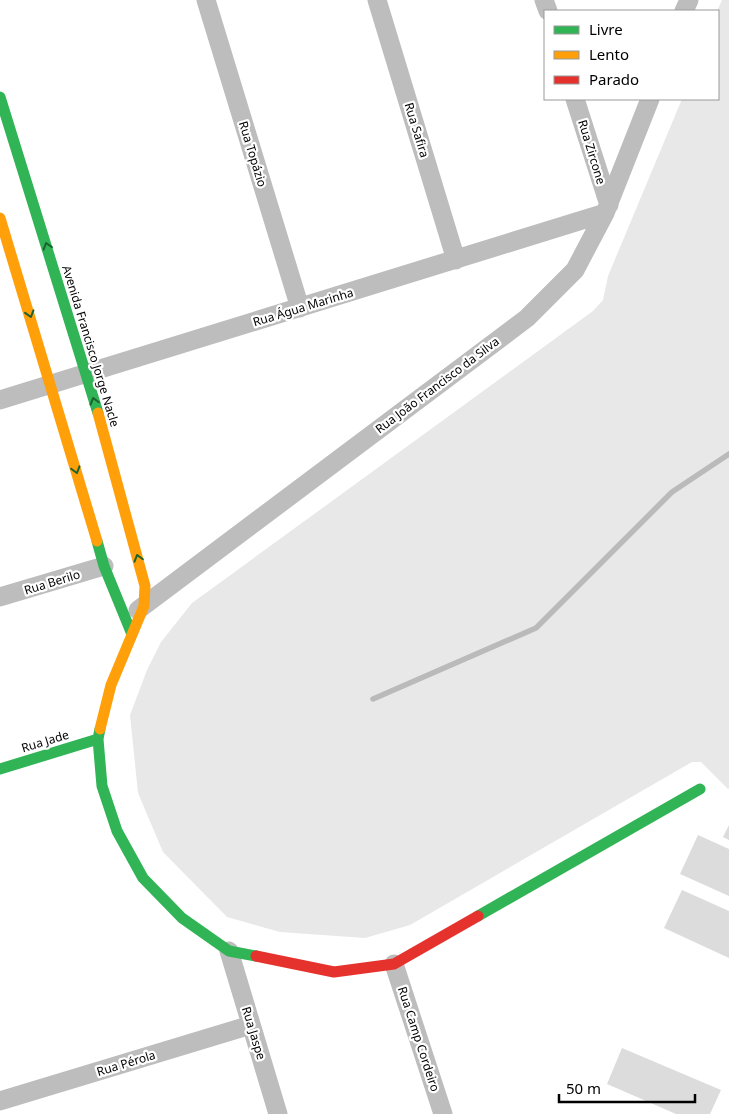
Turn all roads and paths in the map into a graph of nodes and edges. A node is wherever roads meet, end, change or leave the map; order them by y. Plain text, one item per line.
1 (206, 0) edge
2 (377, 0) edge
3 (0, 96) edge
4 (575, 100) edge
5 (650, 100) edge
6 (607, 209) junction
7 (0, 218) edge
8 (456, 260) junction
9 (300, 308) junction
10 (87, 374) junction
11 (51, 384) junction
12 (0, 400) edge
13 (104, 566) junction
14 (0, 597) edge
15 (144, 606) junction
16 (128, 626) junction
17 (98, 739) junction
18 (0, 769) edge
19 (700, 789) dead end
20 (229, 951) junction
21 (394, 964) junction
22 (251, 1025) junction
23 (0, 1101) edge
24 (278, 1114) edge
25 (443, 1114) edge

1 - 9 street, Rua Topázio
2 - 8 street, Rua Safira
10 -> 3 street, Avenida Francisco Jorge Nacle
4 - 6 street, Rua Zircone
5 - 6 street, Rua João Francisco da Silva
6 - 8 street, Rua Água Marinha
6 - 15 street, Rua João Francisco da Silva
7 -> 11 street
8 - 9 street, Rua Água Marinha
9 - 10 street, Rua Água Marinha
10 - 11 street, Rua Água Marinha
15 -> 10 street, Avenida Francisco Jorge Nacle
11 - 12 street, Rua Água Marinha
11 -> 13 street
13 - 14 street, Rua Berilo
13 - 16 street
15 - 16 street, Rua João Francisco da Silva
16 - 17 street
17 - 18 street, Rua Jade
17 - 20 street
19 - 21 street
20 - 21 street
20 - 22 street, Rua Jaspe
21 - 25 street, Rua Camp Cordeiro
22 - 23 street, Rua Pérola
22 - 24 street, Rua Jaspe

